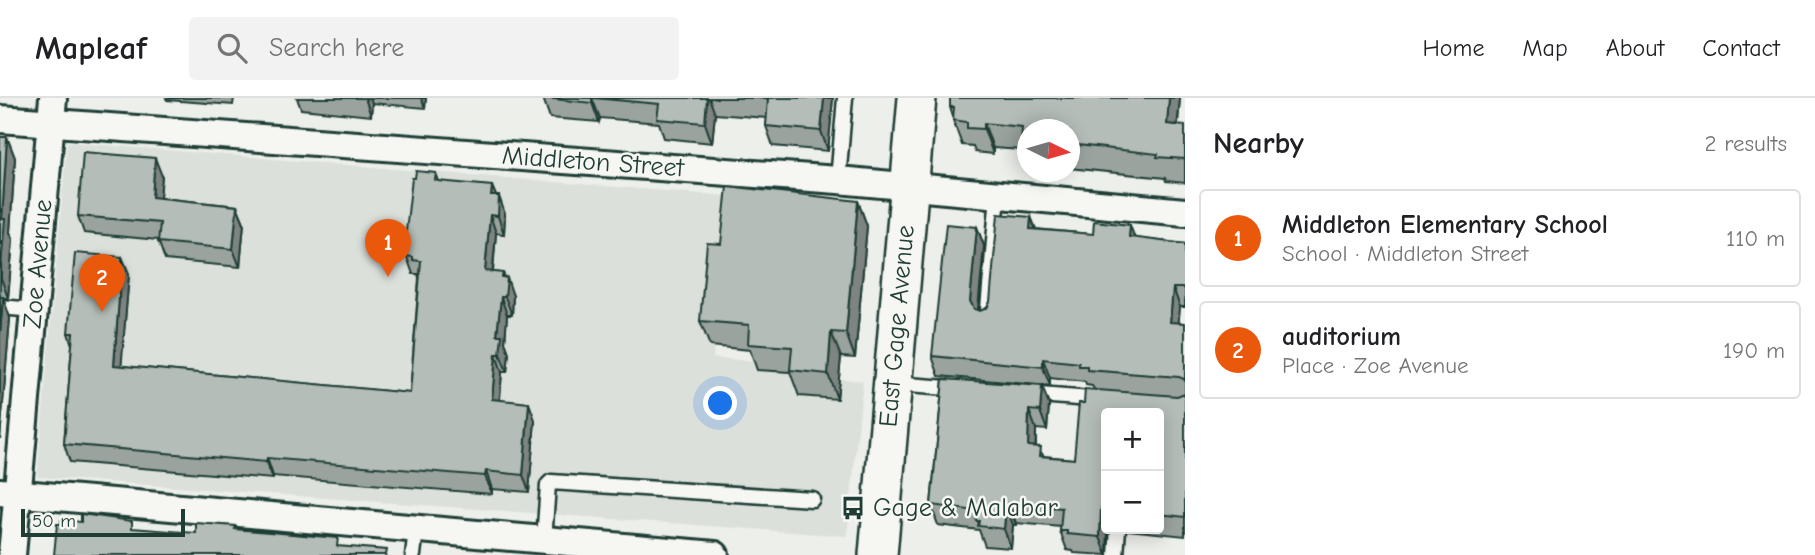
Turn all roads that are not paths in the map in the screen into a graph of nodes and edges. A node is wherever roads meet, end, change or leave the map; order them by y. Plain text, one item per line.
1 (845, 98) edge
2 (917, 98) edge
3 (52, 111) edge
4 (0, 119) edge
5 (838, 180) junction
6 (909, 186) junction
7 (998, 194) junction
8 (1185, 212) edge
9 (0, 307) edge
10 (34, 310) junction
11 (986, 321) edge
12 (892, 384) junction
13 (976, 390) edge
14 (1018, 393) edge
15 (1115, 401) edge
16 (9, 493) edge
17 (812, 499) dead end
18 (1118, 534) edge
19 (544, 540) junction
20 (415, 542) edge
21 (12, 555) edge
22 (715, 555) edge
23 (877, 555) edge
24 (1116, 555) edge

1 - 5 lane
2 - 6 main road, East Gage Avenue
3 - 4 street, Middleton Street
3 - 5 street, Middleton Street
3 - 10 street, Zoe Avenue
5 - 6 street, Middleton Street
6 - 7 street, Middleton Street
6 - 12 main road, East Gage Avenue
7 - 8 street, Middleton Street
7 - 11 lane
9 - 10 lane
10 - 16 street, Zoe Avenue
12 - 13 lane
12 - 23 main road, East Gage Avenue
14 - 15 lane
16 - 20 street
16 - 21 street, Zoe Avenue
17 - 19 lane
18 - 24 lane
19 - 20 street
19 - 22 street

